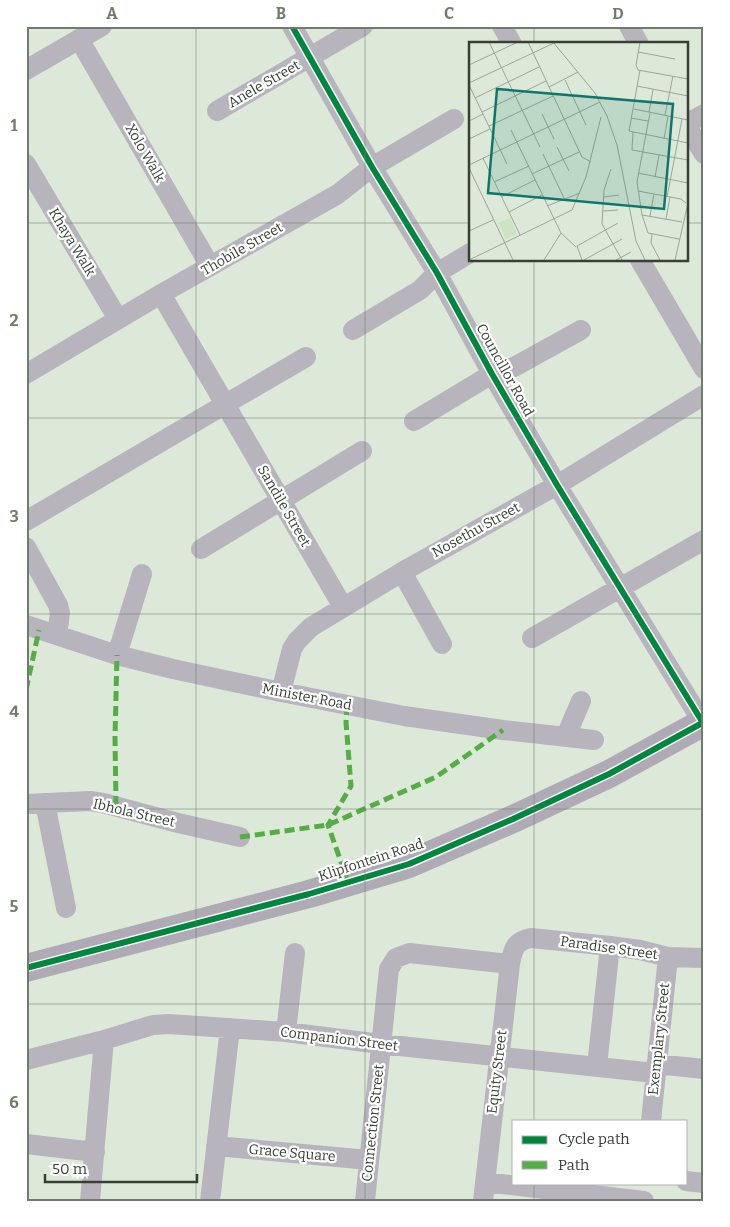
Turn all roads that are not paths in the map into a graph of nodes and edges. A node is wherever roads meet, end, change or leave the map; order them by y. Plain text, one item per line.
1 (102, 26) edge
2 (292, 26) edge
3 (363, 26) edge
4 (502, 26) edge
5 (629, 26) edge
6 (80, 39) junction
7 (511, 42) edge
8 (638, 42) edge
9 (311, 57) junction
10 (26, 70) edge
11 (217, 111) dead end
12 (704, 114) edge
13 (454, 119) dead end
14 (688, 123) edge
15 (688, 127) edge
16 (704, 154) edge
17 (26, 164) edge
18 (372, 167) junction
19 (469, 254) edge
20 (641, 261) edge
21 (210, 266) junction
22 (437, 272) junction
23 (161, 294) junction
24 (118, 319) junction
25 (353, 330) dead end
26 (581, 330) dead end
27 (306, 357) dead end
28 (704, 369) edge
29 (26, 374) edge
30 (492, 374) junction
31 (704, 395) edge
32 (225, 404) junction
33 (414, 421) dead end
34 (362, 451) dead end
35 (556, 485) junction
36 (281, 500) junction
37 (26, 521) edge
38 (704, 540) edge
39 (26, 547) edge
40 (201, 549) dead end
41 (402, 572) junction
42 (142, 574) dead end
43 (618, 588) junction
44 (343, 607) junction
45 (26, 625) edge
46 (57, 635) junction
47 (532, 638) dead end
48 (442, 644) dead end
49 (117, 655) junction
50 (281, 692) junction
51 (581, 701) dead end
52 (703, 722) edge
53 (566, 736) junction
54 (594, 740) dead end
55 (36, 804) edge
56 (240, 837) dead end
57 (66, 908) dead end
58 (516, 944) joint
59 (610, 946) junction
60 (295, 953) dead end
61 (668, 957) junction
62 (704, 958) edge
63 (510, 964) junction
64 (26, 968) edge
65 (230, 1028) junction
66 (286, 1032) junction
67 (104, 1040) junction
68 (381, 1044) junction
69 (499, 1056) junction
70 (26, 1060) edge
71 (597, 1066) junction
72 (656, 1068) junction
73 (704, 1069) edge
74 (651, 1120) edge
75 (26, 1144) edge
76 (216, 1146) junction
77 (95, 1152) junction
78 (369, 1160) junction
79 (688, 1181) edge
80 (704, 1183) edge
81 (646, 1184) edge
82 (484, 1192) edge
83 (90, 1201) edge
84 (210, 1201) edge
85 (365, 1201) edge
86 (644, 1201) edge

1 - 6 street
2 - 9 street, Councillor Road
3 - 9 street, Anele Street
4 - 7 street
5 - 8 street
6 - 10 street
6 - 21 street, Xolo Walk
9 - 11 street, Anele Street
9 - 18 street, Councillor Road
12 - 14 street
13 - 18 street, Thobile Street
15 - 16 street
17 - 24 street, Khaya Walk
18 - 21 street, Thobile Street
18 - 22 street, Councillor Road
19 - 22 street
20 - 28 street
21 - 23 street, Thobile Street
22 - 25 street
22 - 30 street, Councillor Road
23 - 24 street, Thobile Street
23 - 32 street, Sandile Street
24 - 29 street, Thobile Street
26 - 30 street, Councillor Road
27 - 32 street
30 - 33 street, Councillor Road
30 - 35 street, Councillor Road
31 - 35 street, Nosethu Street
32 - 36 street, Sandile Street
32 - 37 street
34 - 36 street
35 - 41 street, Nosethu Street
35 - 43 street, Councillor Road
36 - 40 street
36 - 44 street, Sandile Street
38 - 43 street
39 - 46 street
41 - 44 street, Nosethu Street
41 - 48 street
42 - 49 street
43 - 47 street
43 - 52 street, Councillor Road
44 - 50 street, Nosethu Street
45 - 46 street, Minister Road
46 - 49 street, Minister Road
49 - 50 street, Minister Road
50 - 53 street, Minister Road
51 - 53 street
52 - 64 street, Klipfontein Road
53 - 54 street, Minister Road
55 - 56 street, Ibhola Street
55 - 57 street
58 - 59 street, Paradise Street
58 - 63 street, Equity Street
59 - 61 street, Paradise Street
59 - 71 street
60 - 66 street
61 - 62 street, Paradise Street
61 - 72 street, Exemplary Street
63 - 68 street
63 - 69 street, Equity Street
65 - 66 street, Companion Street
65 - 67 street, Companion Street
65 - 76 street
66 - 68 street, Companion Street
67 - 70 street, Companion Street
67 - 77 street
68 - 69 street, Companion Street
68 - 78 street, Connection Street
69 - 71 street, Companion Street
69 - 82 street, Equity Street
71 - 72 street, Companion Street
72 - 73 street, Companion Street
72 - 74 street, Exemplary Street
75 - 77 street
76 - 78 street, Grace Square
76 - 84 street
77 - 83 street
78 - 85 street, Connection Street
79 - 80 street
81 - 86 street
82 - 86 street

